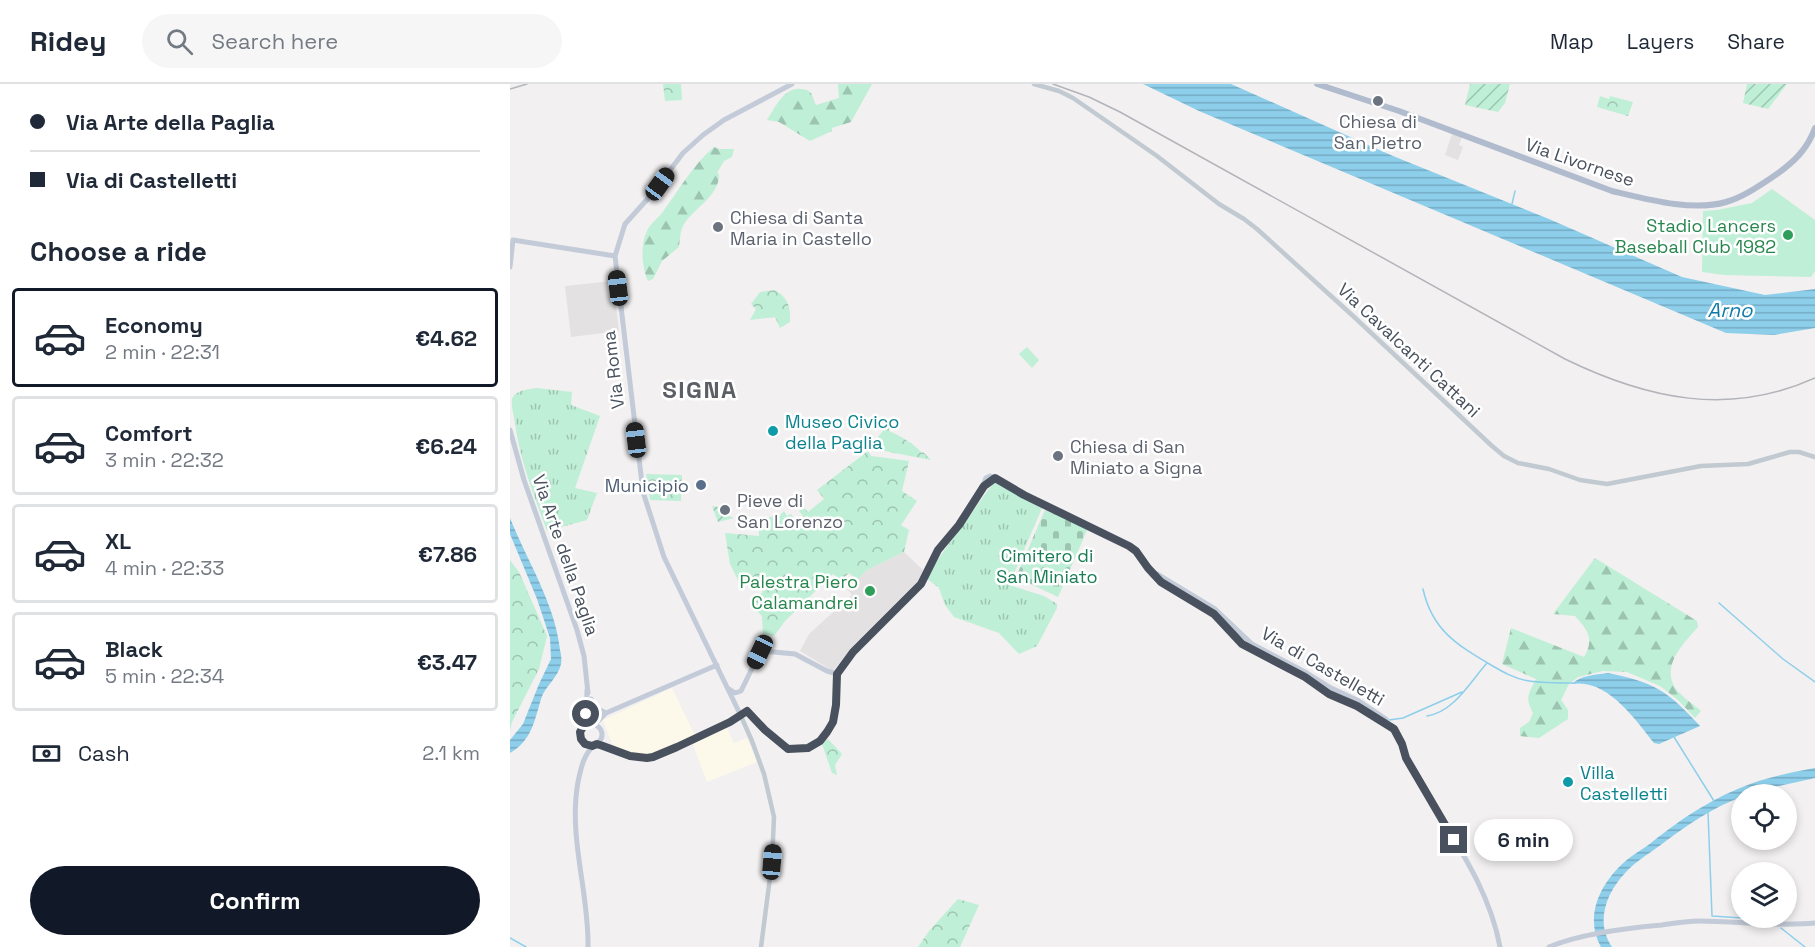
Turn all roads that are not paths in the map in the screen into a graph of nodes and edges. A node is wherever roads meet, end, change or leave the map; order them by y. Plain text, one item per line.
1 (792, 84) edge
2 (1034, 84) edge
3 (1317, 84) edge
4 (1815, 128) edge
5 (615, 256) junction
6 (510, 267) edge
7 (510, 430) edge
8 (1815, 457) edge
9 (717, 665) junction
10 (837, 674) junction
11 (726, 686) junction
12 (588, 692) junction
13 (606, 713) junction
14 (741, 714) junction
15 (731, 721) junction
16 (595, 724) junction
17 (746, 725) junction
18 (584, 727) junction
19 (582, 740) junction
20 (596, 745) junction
21 (583, 760) junction
22 (1815, 923) edge
23 (588, 947) edge
24 (761, 947) edge
25 (1500, 947) edge
26 (1549, 947) edge

1 - 5 main road, Via Roma
2 - 8 street, Via Cavalcanti Cattani
3 - 4 main road, Via Livornese
5 - 6 main road
5 - 9 main road, Via Roma
7 - 12 main road, Via Arte della Paglia
9 - 11 main road, Via Roma
9 - 13 main road
10 - 11 main road
10 - 14 main road
10 - 25 main road, Via di Castelletti
11 - 14 main road, Via Roma
12 - 13 main road
12 - 16 main road
12 - 18 main road
13 - 16 main road
14 - 15 main road
14 - 17 street
15 - 17 street
15 - 20 main road
16 - 18 main road
16 - 20 main road
17 - 24 street
18 - 19 main road
19 - 20 main road
19 - 21 main road
20 - 21 main road
21 - 23 main road
22 - 26 main road

